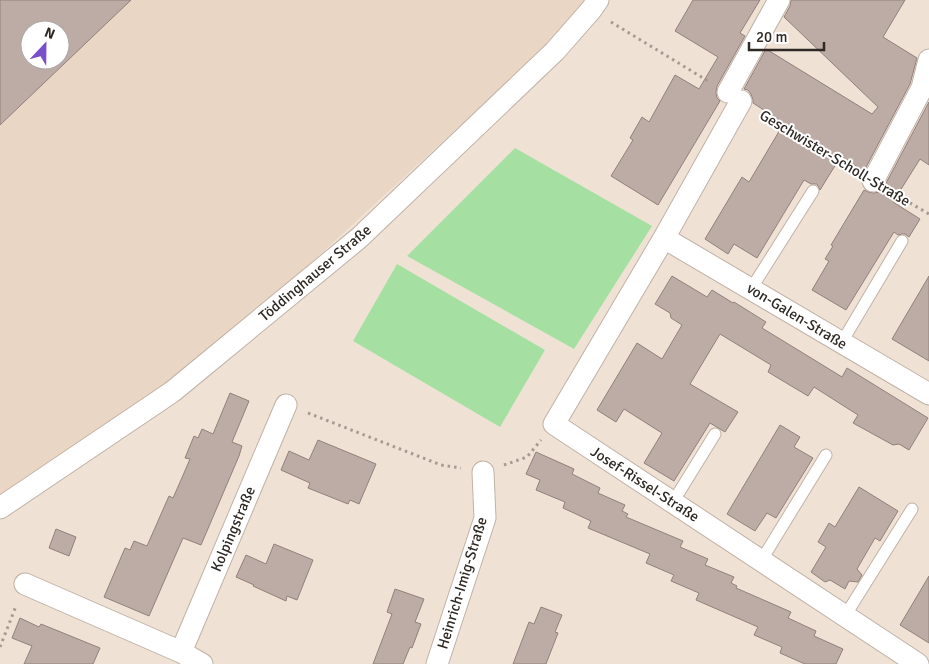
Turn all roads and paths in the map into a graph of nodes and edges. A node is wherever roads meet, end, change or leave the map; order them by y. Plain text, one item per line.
1 (598, 0) edge
2 (779, 0) edge
3 (621, 28) dead end
4 (929, 60) edge
5 (734, 97) junction
6 (873, 181) junction
7 (813, 191) dead end
8 (929, 214) edge
9 (664, 238) junction
10 (902, 241) dead end
11 (751, 289) junction
12 (842, 342) junction
13 (929, 393) edge
14 (286, 405) joint
15 (554, 424) junction
16 (715, 434) dead end
17 (826, 456) dead end
18 (483, 472) junction
19 (673, 502) junction
20 (0, 508) edge
21 (912, 509) dead end
22 (761, 561) junction
23 (25, 584) joint
24 (845, 616) junction
25 (0, 647) edge
26 (181, 652) junction
27 (202, 664) edge
28 (437, 664) edge
29 (918, 664) edge

1 - 20 street, Töddinghauser Straße
2 - 5 street
3 - 5 path, Geschwister-Scholl-Straße
4 - 6 street
5 - 6 path, Geschwister-Scholl-Straße
5 - 9 street
6 - 8 path, Geschwister-Scholl-Straße
7 - 11 lane
9 - 11 street, von-Galen-Straße
9 - 15 street
10 - 12 lane
11 - 12 street, von-Galen-Straße
12 - 13 street, von-Galen-Straße
14 - 18 path
14 - 26 street, Kolpingstraße
15 - 18 path
15 - 19 street, Josef-Rissel-Straße
16 - 19 lane
17 - 22 lane
18 - 28 street, Heinrich-Imig-Straße
19 - 22 street, Josef-Rissel-Straße
21 - 24 lane
22 - 24 street, Josef-Rissel-Straße
23 - 25 path
23 - 26 street
24 - 29 street, Josef-Rissel-Straße
26 - 27 street

